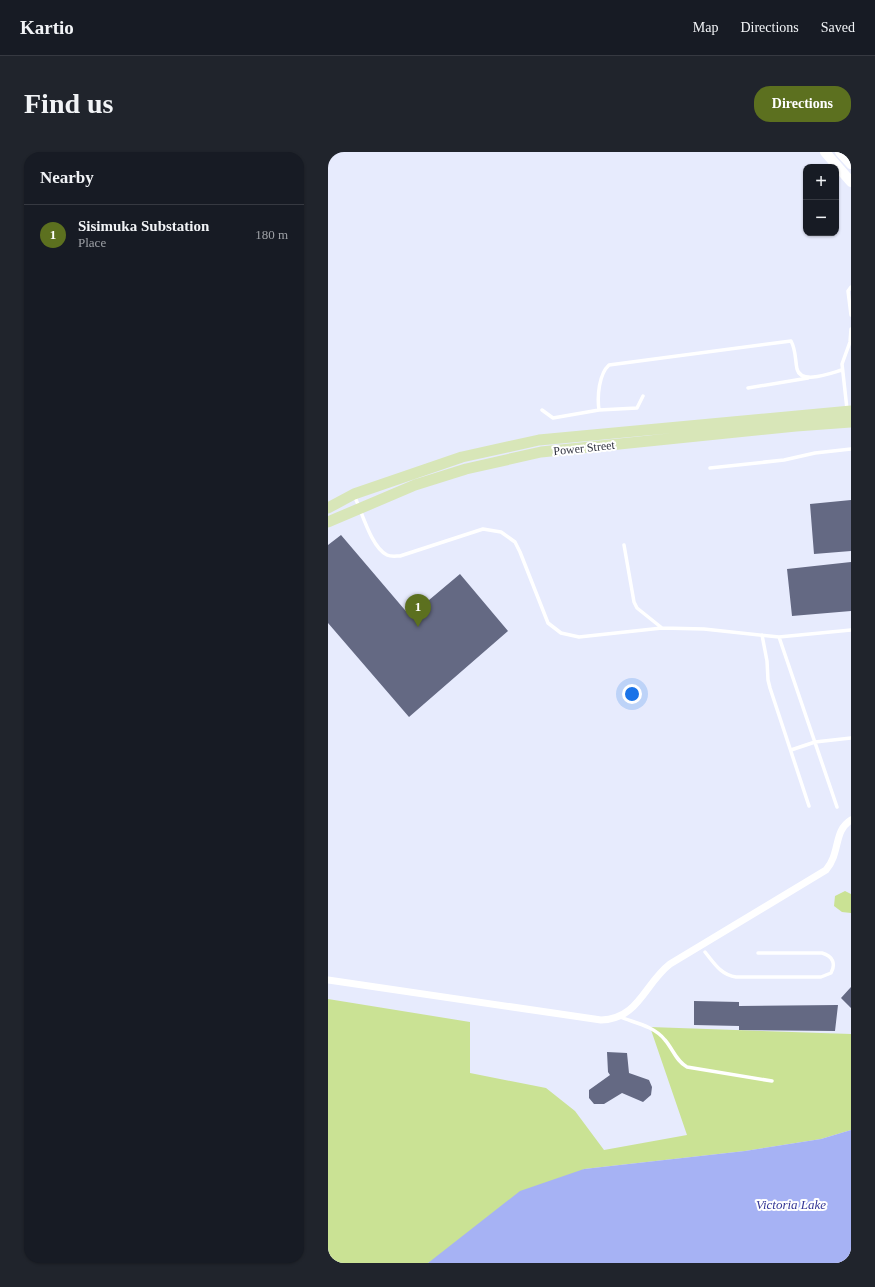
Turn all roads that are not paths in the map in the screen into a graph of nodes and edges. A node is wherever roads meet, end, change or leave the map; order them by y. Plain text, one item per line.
1 (825, 152) edge
2 (840, 152) edge
3 (851, 164) edge
4 (851, 182) edge
5 (851, 287) edge
6 (851, 315) edge
7 (851, 329) edge
8 (842, 370) junction
9 (808, 378) junction
10 (748, 388) dead end
11 (643, 396) dead end
12 (542, 410) dead end
13 (599, 410) junction
14 (849, 417) edge
15 (685, 425) junction
16 (687, 437) junction
17 (851, 449) edge
18 (462, 457) junction
19 (710, 468) dead end
20 (466, 469) junction
21 (354, 494) junction
22 (360, 507) junction
23 (328, 508) edge
24 (328, 522) edge
25 (624, 545) dead end
26 (662, 628) junction
27 (851, 630) edge
28 (762, 636) junction
29 (779, 637) junction
30 (851, 738) edge
31 (815, 742) junction
32 (791, 750) junction
33 (809, 806) dead end
34 (836, 807) dead end
35 (851, 820) edge
36 (705, 952) dead end
37 (758, 953) dead end
38 (328, 980) edge
39 (620, 1017) junction
40 (772, 1081) dead end

1 - 4 main road
2 - 3 main road
5 - 6 lane
7 - 8 lane
8 - 9 lane
8 - 14 lane
9 - 10 lane
9 - 13 lane
11 - 13 lane
12 - 13 lane
14 - 15 main road, Power Street
14 - 16 main road, Power Street
15 - 16 main road
15 - 18 main road, Power Street
16 - 20 main road, Power Street
17 - 19 lane
18 - 20 main road
18 - 21 main road, Power Street
20 - 22 main road, Power Street
21 - 22 lane
21 - 23 main road, Power Street
22 - 24 main road, Power Street
22 - 26 lane
25 - 26 lane
26 - 28 lane
27 - 29 lane
28 - 29 lane
28 - 32 lane
29 - 31 lane
30 - 31 lane
31 - 32 lane
31 - 34 lane
32 - 33 lane
35 - 39 street
36 - 37 lane
38 - 39 street
39 - 40 lane

